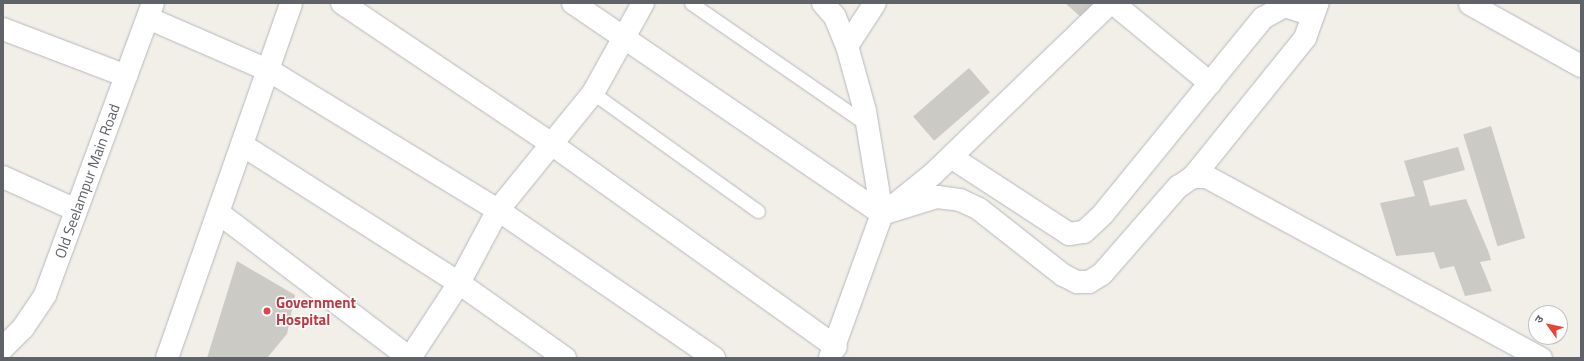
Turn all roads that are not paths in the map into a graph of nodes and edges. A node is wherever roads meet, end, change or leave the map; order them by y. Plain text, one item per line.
1 (291, 3) edge
2 (342, 3) edge
3 (573, 3) edge
4 (643, 3) edge
5 (691, 3) edge
6 (823, 3) edge
7 (875, 3) edge
8 (1112, 3) edge
9 (1470, 4) edge
10 (1316, 9) edge
11 (156, 15) edge
12 (3, 29) edge
13 (622, 39) junction
14 (848, 46) junction
15 (1581, 66) edge
16 (270, 71) junction
17 (126, 76) junction
18 (1210, 83) junction
19 (593, 94) junction
20 (868, 125) junction
21 (550, 143) junction
22 (244, 146) junction
23 (951, 157) junction
24 (3, 177) edge
25 (1193, 177) junction
26 (76, 210) junction
27 (498, 210) junction
28 (758, 211) dead end
29 (220, 214) junction
30 (882, 214) junction
31 (460, 283) junction
32 (3, 348) edge
33 (833, 353) edge
34 (167, 358) edge
35 (410, 358) edge
36 (565, 358) edge
37 (714, 358) edge
38 (1541, 358) edge

1 - 16 street
2 - 21 street
3 - 13 street
4 - 13 street
5 - 20 lane
6 - 14 street
7 - 14 street
8 - 18 street
8 - 23 street
9 - 15 street
10 - 18 street
10 - 25 street
11 - 16 street
11 - 17 street, Old Seelampur Main Road
12 - 17 street
13 - 19 street
13 - 30 street
14 - 20 street
16 - 22 street
16 - 27 street
17 - 26 street, Old Seelampur Main Road
18 - 23 street
19 - 21 street
19 - 28 lane
20 - 30 street
21 - 27 street
21 - 33 street
22 - 29 street
22 - 31 street
23 - 30 street
24 - 26 street
25 - 30 street
25 - 38 street
26 - 32 street, Old Seelampur Main Road
27 - 31 street
27 - 37 street
29 - 34 street
29 - 35 street
30 - 33 street
31 - 35 street
31 - 36 street

